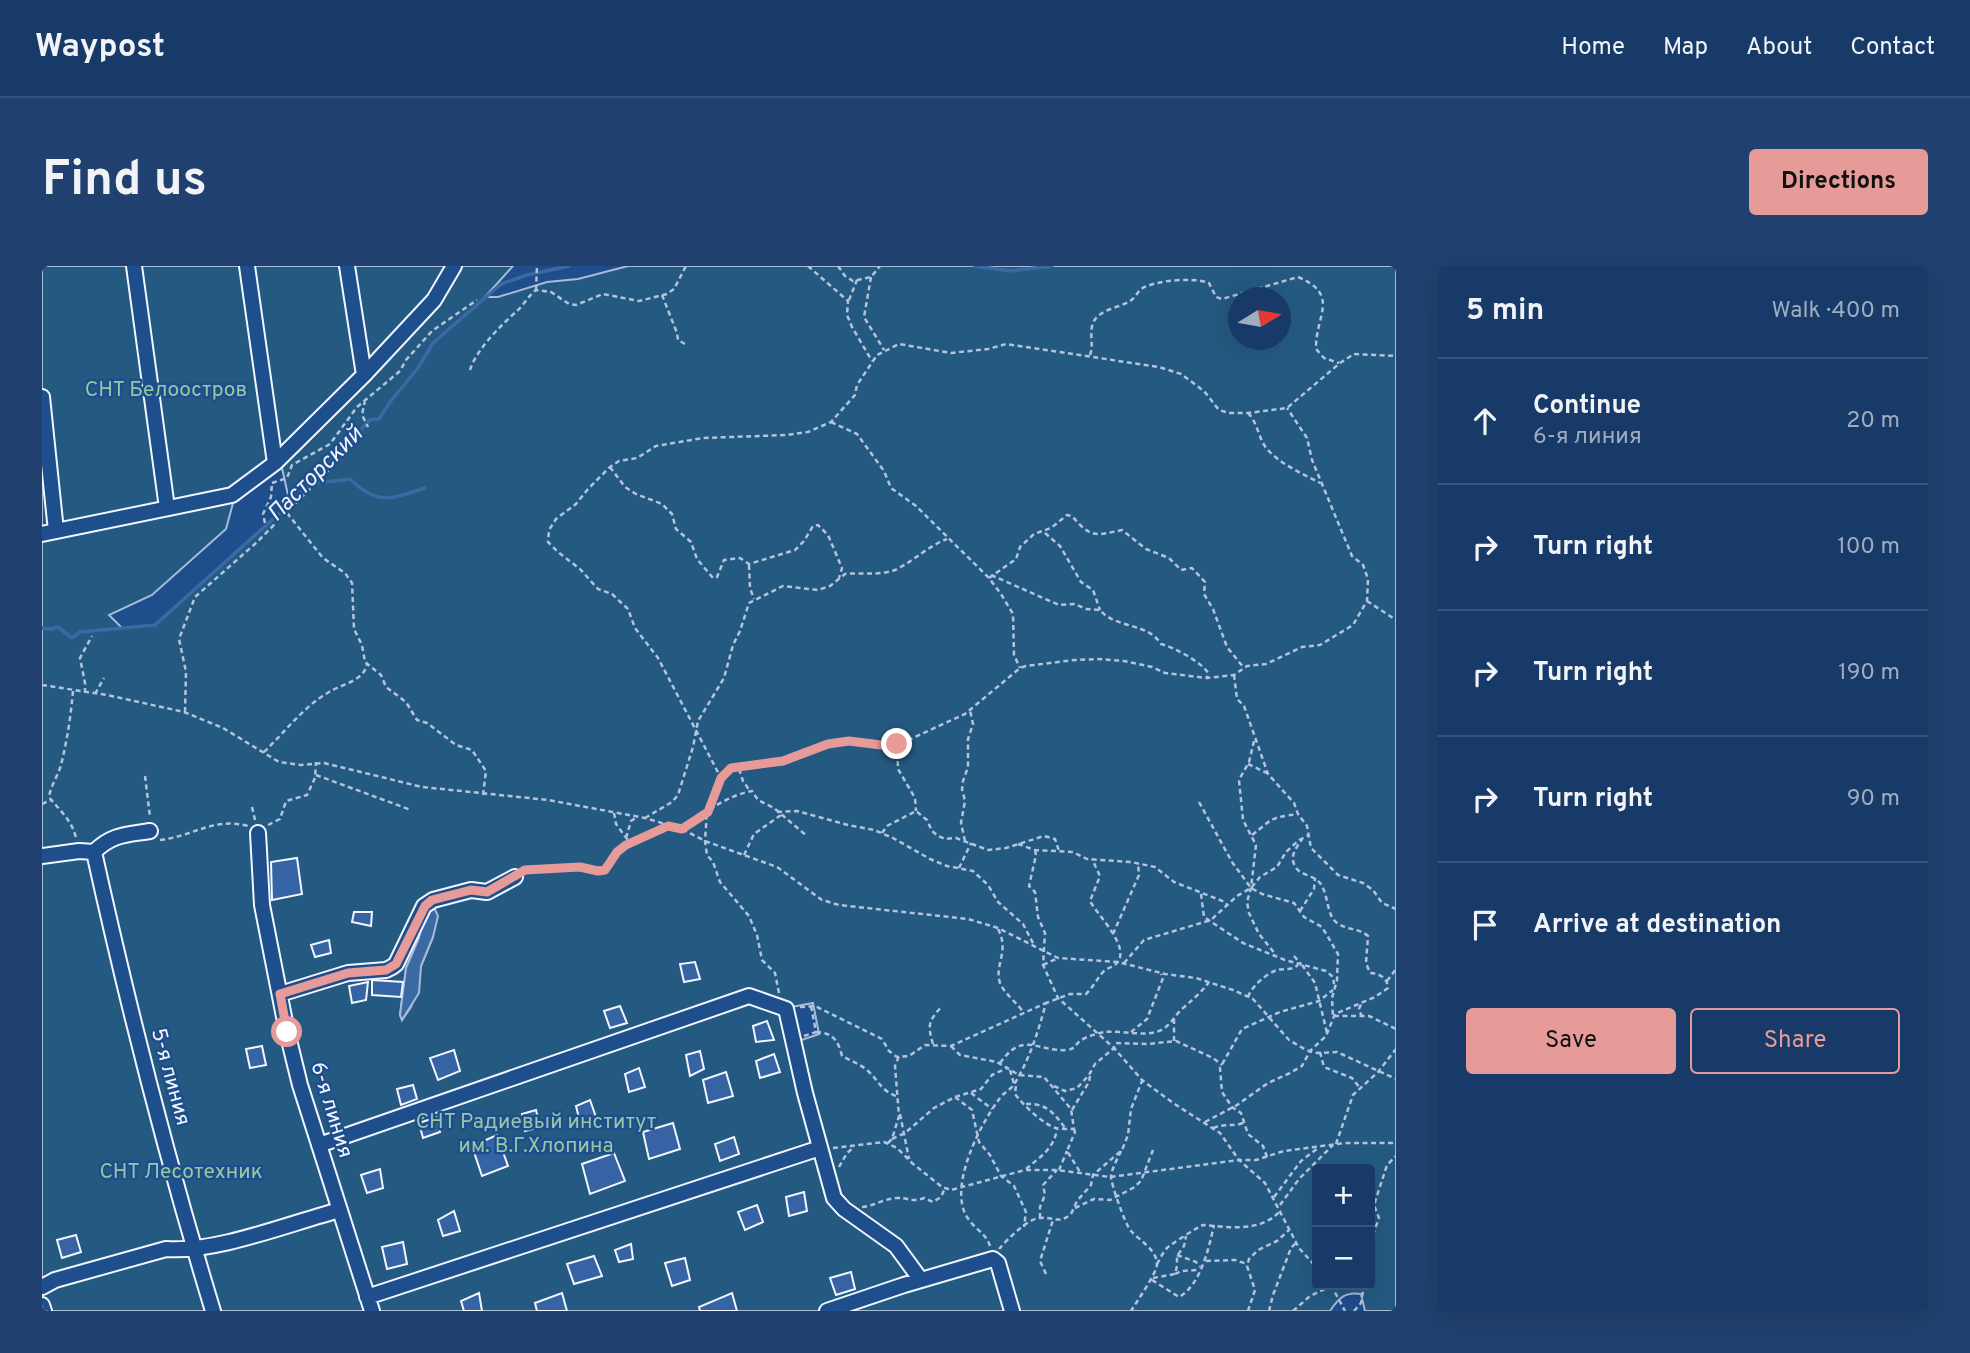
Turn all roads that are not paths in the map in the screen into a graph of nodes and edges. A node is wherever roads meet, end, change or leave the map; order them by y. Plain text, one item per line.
1 (134, 266) edge
2 (247, 266) edge
3 (347, 266) edge
4 (449, 270) edge
5 (364, 375) junction
6 (42, 397) edge
7 (272, 470) junction
8 (167, 508) junction
9 (49, 533) edge
10 (150, 831) road end
11 (258, 833) road end
12 (87, 852) junction
13 (42, 856) edge
14 (515, 877) road end
15 (280, 994) junction
16 (319, 1145) junction
17 (820, 1148) junction
18 (340, 1210) junction
19 (193, 1248) junction
20 (920, 1280) junction
21 (42, 1287) edge
22 (370, 1304) edge
23 (42, 1305) edge
24 (44, 1311) edge
25 (213, 1311) edge
26 (827, 1311) edge
27 (1012, 1311) edge

1 - 8 street
2 - 7 street
3 - 5 street
4 - 5 street
5 - 7 street
6 - 9 street
7 - 8 street
8 - 9 street
10 - 12 street
11 - 15 street, 6-я линия
12 - 13 street
12 - 19 street, 5-я линия
14 - 15 street
15 - 16 street, 6-я линия
16 - 17 street
16 - 18 street, 6-я линия
17 - 20 street
17 - 22 street
18 - 19 street
18 - 22 street, 6-я линия
19 - 21 street
19 - 25 street, 5-я линия
20 - 26 street
20 - 27 street
23 - 24 street

